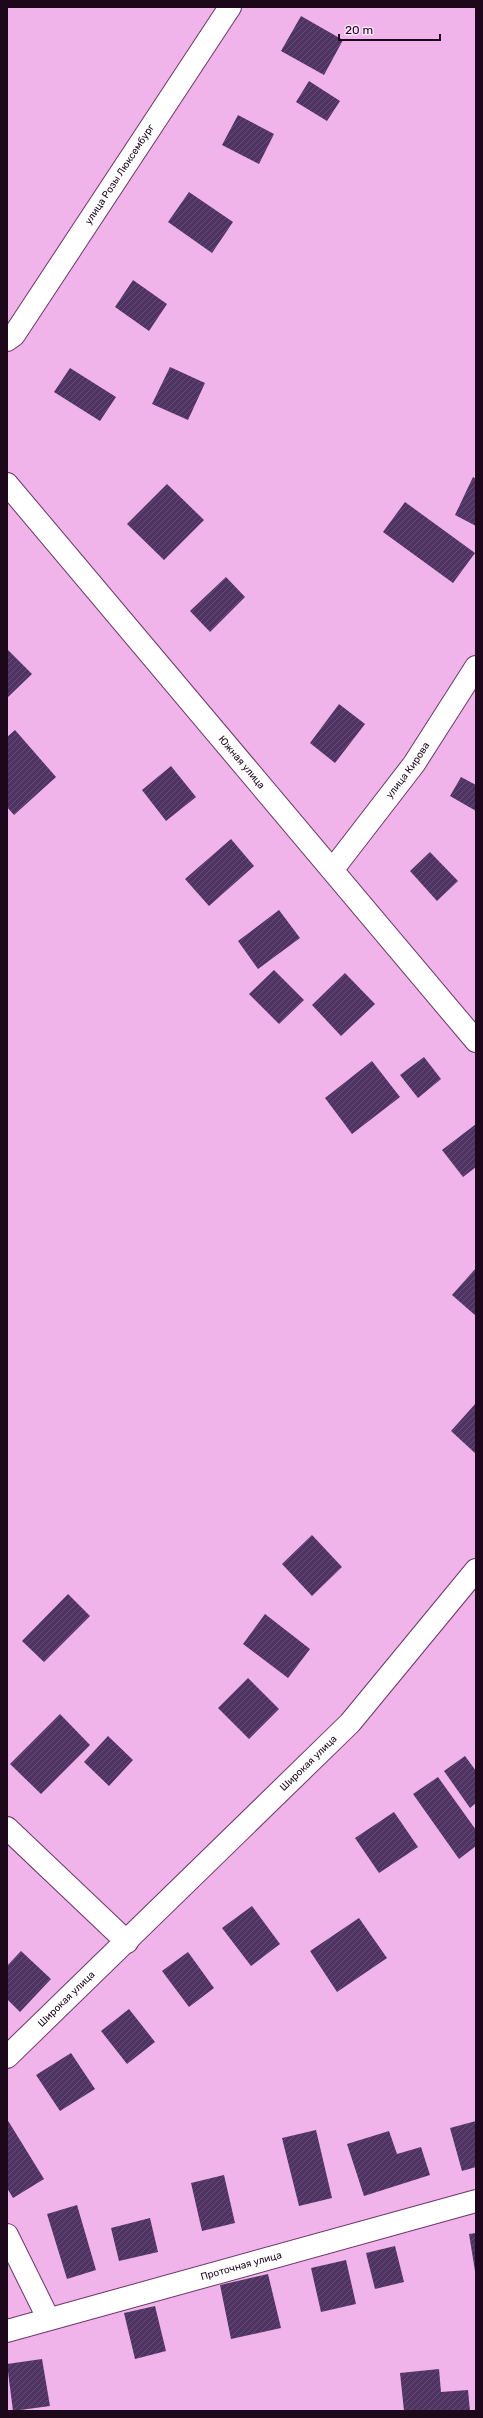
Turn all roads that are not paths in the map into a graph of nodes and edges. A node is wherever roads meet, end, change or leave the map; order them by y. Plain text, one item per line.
1 (230, 7) edge
2 (7, 340) edge
3 (7, 484) edge
4 (476, 667) edge
5 (333, 869) junction
6 (476, 1041) edge
7 (476, 1570) edge
8 (7, 1828) edge
9 (127, 1942) junction
10 (7, 2058) edge
11 (476, 2201) edge
12 (7, 2235) edge
13 (48, 2318) junction
14 (7, 2331) edge

1 - 2 street, улица Розы Люксембург
3 - 5 street, Южная улица
4 - 5 street, улица Кирова
5 - 6 street, Южная улица
7 - 9 street, Широкая улица
8 - 9 street
9 - 10 street, Широкая улица
11 - 13 street, Проточная улица
12 - 13 street
13 - 14 street, Проточная улица

